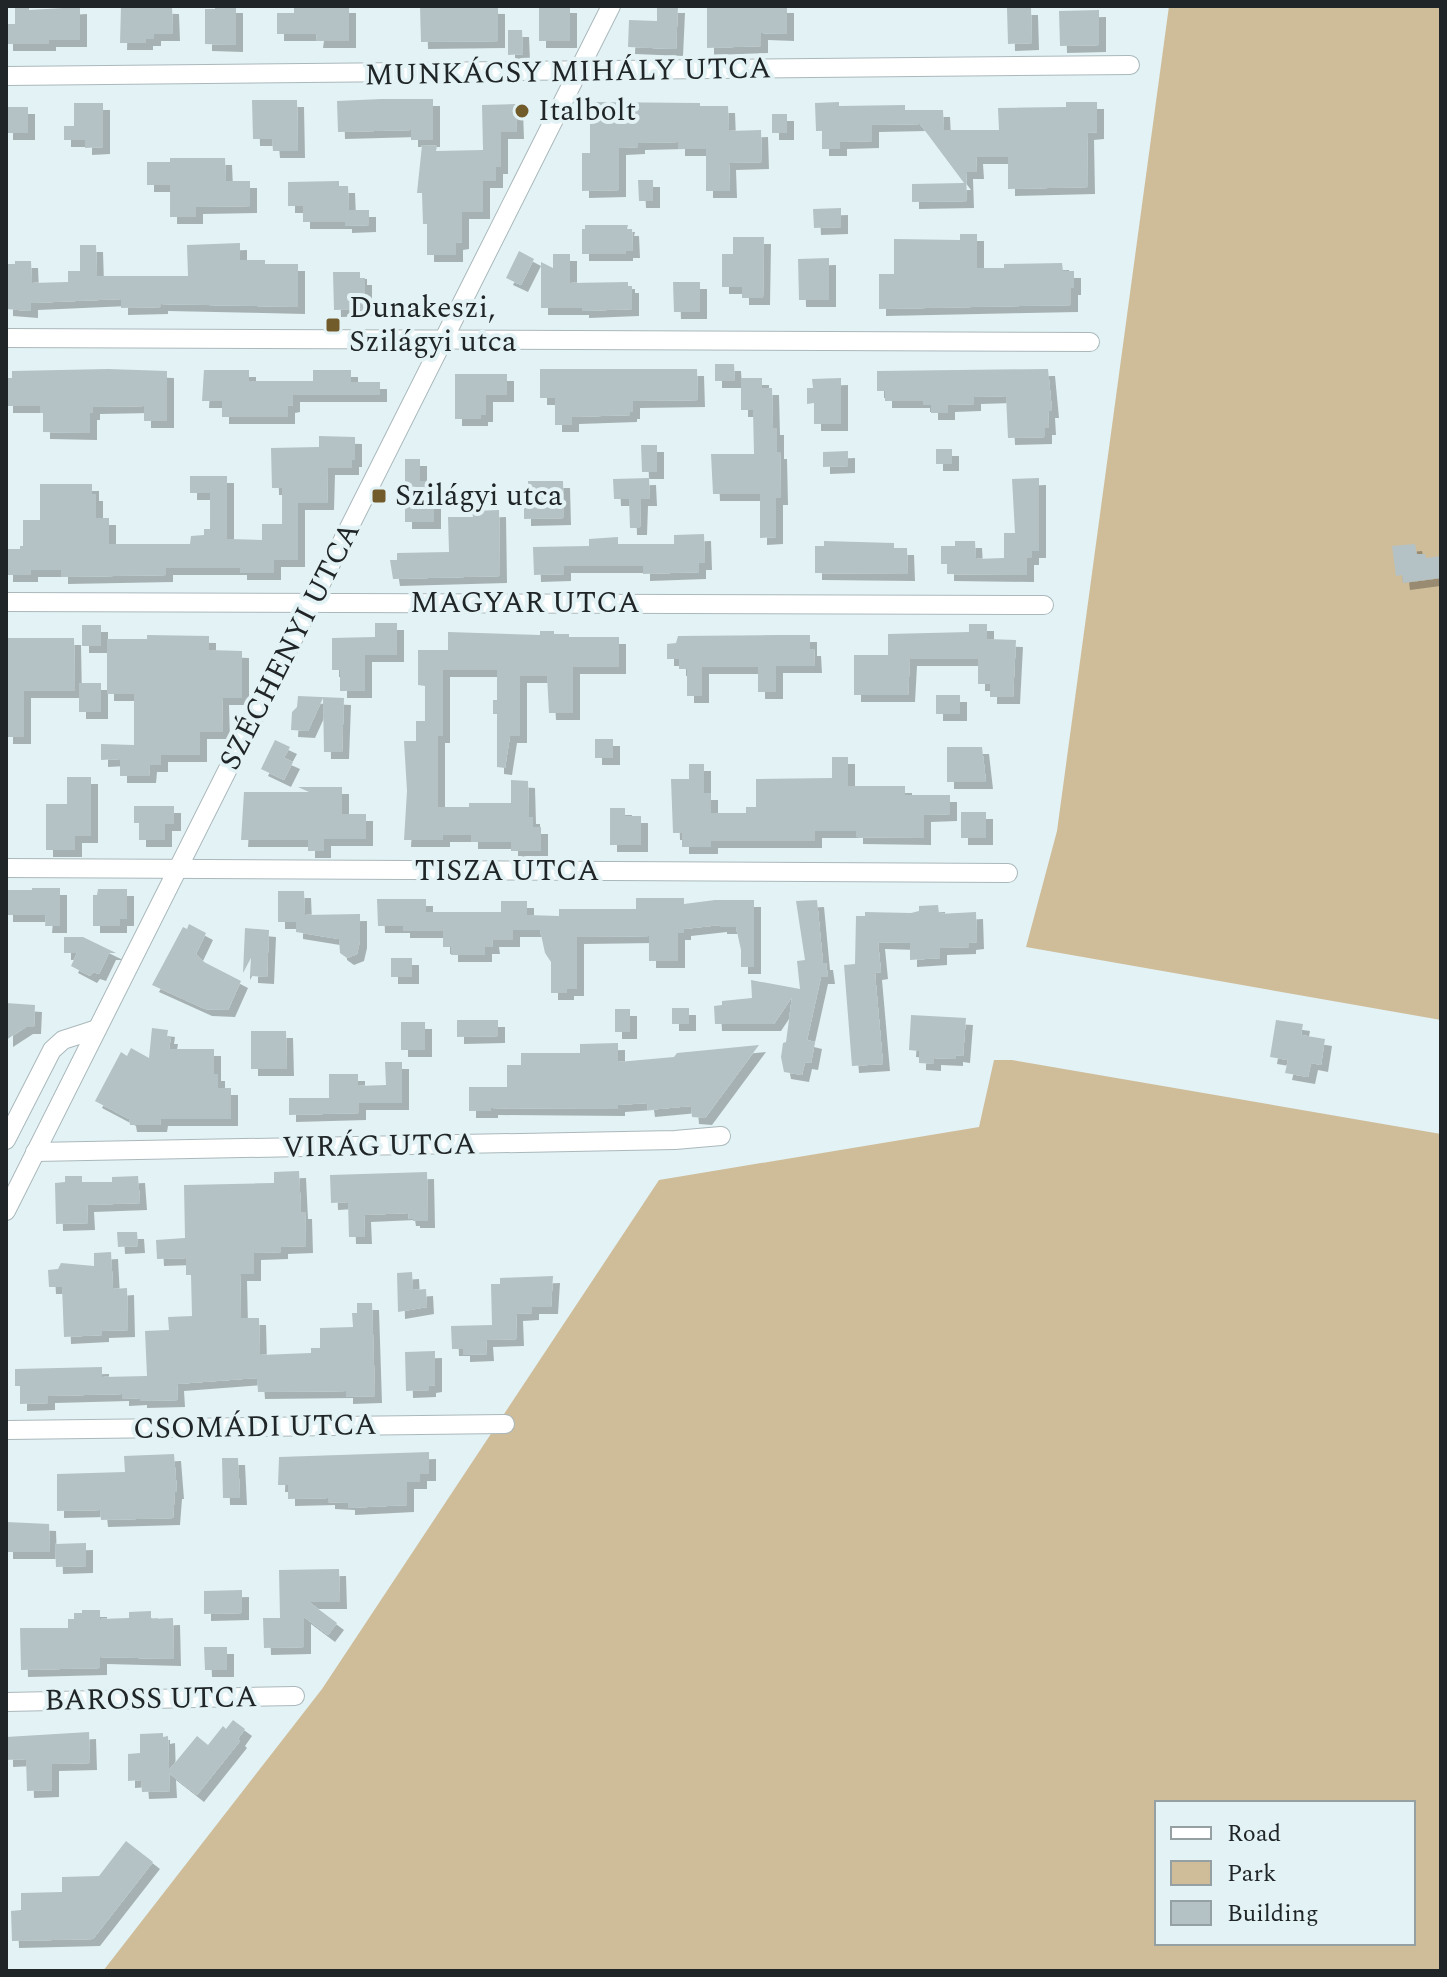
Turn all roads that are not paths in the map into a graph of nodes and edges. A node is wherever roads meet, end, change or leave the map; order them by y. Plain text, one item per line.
1 (611, 6) edge
2 (1130, 65) dead end
3 (578, 72) junction
4 (6, 76) edge
5 (6, 338) edge
6 (444, 340) junction
7 (1090, 342) dead end
8 (6, 602) edge
9 (311, 603) junction
10 (1044, 605) dead end
11 (6, 868) edge
12 (179, 869) junction
13 (1008, 873) dead end
14 (97, 1029) junction
15 (721, 1136) dead end
16 (6, 1140) edge
17 (35, 1152) junction
18 (6, 1211) edge
19 (505, 1424) dead end
20 (6, 1430) edge
21 (295, 1696) dead end
22 (6, 1702) edge

1 - 3 street, SZÉCHENYI UTCA
2 - 3 street, MUNKÁCSY MIHÁLY UTCA
3 - 4 street, MUNKÁCSY MIHÁLY UTCA
3 - 6 street, SZÉCHENYI UTCA
5 - 6 street
6 - 7 street
6 - 9 street, SZÉCHENYI UTCA
8 - 9 street, MAGYAR UTCA
9 - 10 street, MAGYAR UTCA
9 - 12 street, SZÉCHENYI UTCA
11 - 12 street, TISZA UTCA
12 - 13 street, TISZA UTCA
12 - 14 street, SZÉCHENYI UTCA
14 - 16 street
14 - 17 street, SZÉCHENYI UTCA
15 - 17 street, VIRÁG UTCA
17 - 18 street, SZÉCHENYI UTCA
19 - 20 street, CSOMÁDI UTCA
21 - 22 street, BAROSS UTCA

